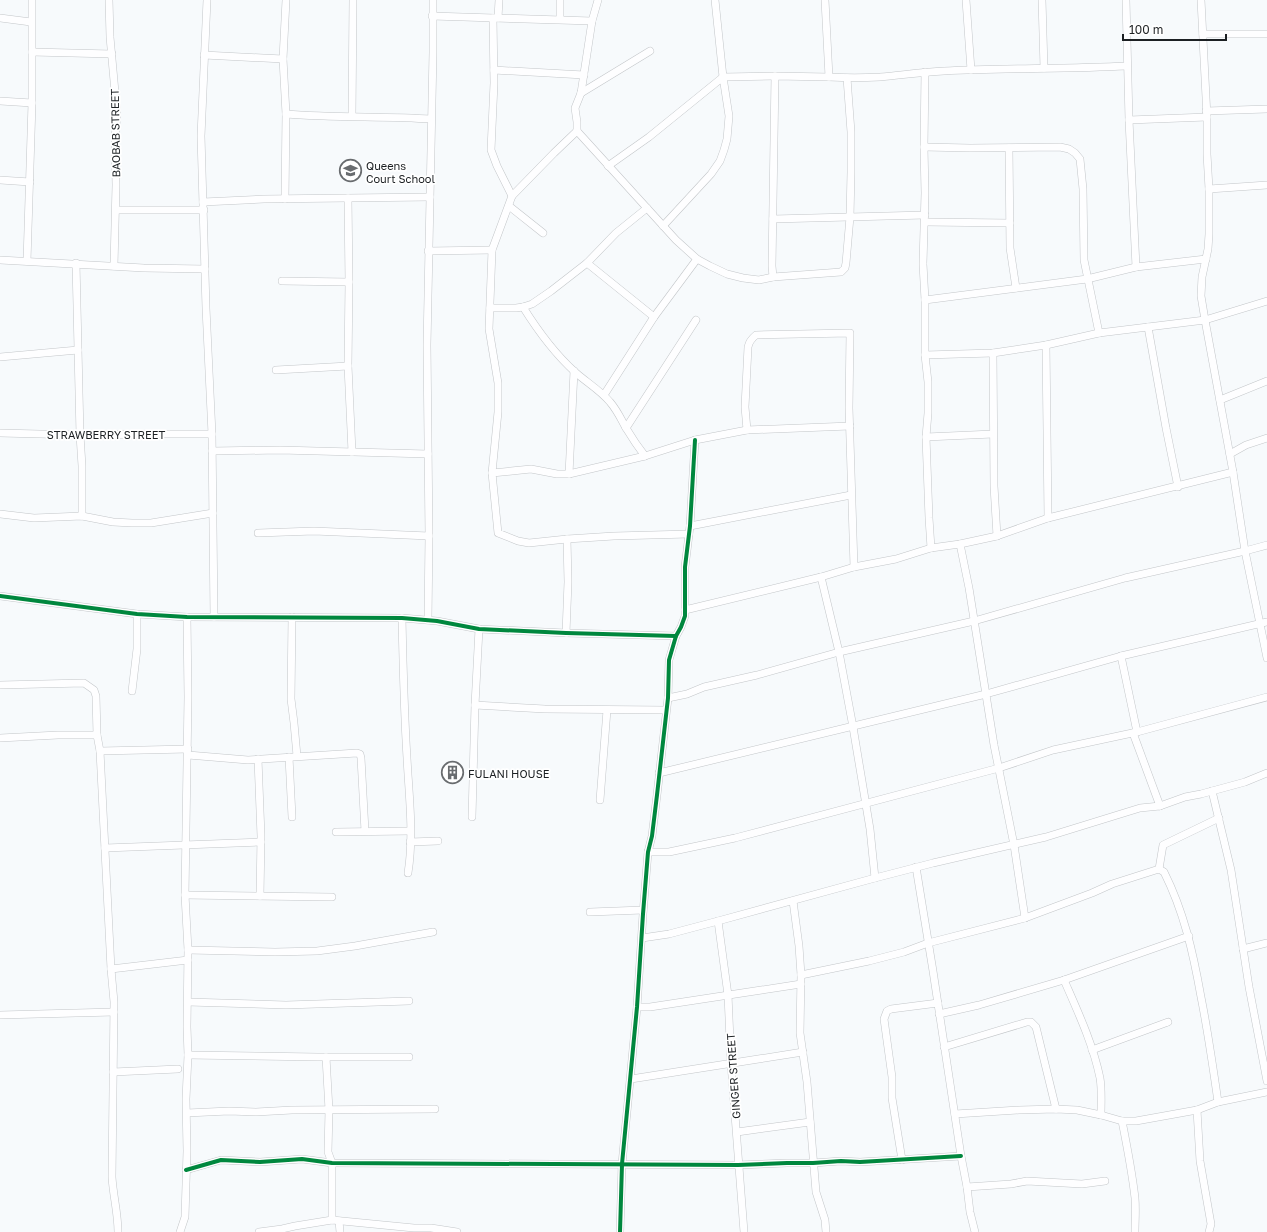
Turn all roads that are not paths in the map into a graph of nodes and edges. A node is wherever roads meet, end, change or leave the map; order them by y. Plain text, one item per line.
1 (32, 0) edge
2 (109, 0) edge
3 (207, 0) edge
4 (286, 0) edge
5 (353, 0) edge
6 (433, 0) edge
7 (499, 0) edge
8 (560, 0) edge
9 (598, 0) edge
10 (715, 0) edge
11 (825, 0) edge
12 (966, 0) edge
13 (1042, 0) edge
14 (1126, 0) edge
15 (1201, 0) edge
16 (432, 16) junction
17 (0, 18) edge
18 (496, 18) junction
19 (560, 19) junction
20 (592, 20) junction
21 (31, 22) junction
22 (1203, 34) junction
23 (1267, 34) edge
24 (650, 50) dead end
25 (32, 52) junction
26 (112, 54) junction
27 (204, 55) junction
28 (283, 59) junction
29 (1127, 66) junction
30 (1044, 68) junction
31 (494, 70) junction
32 (971, 70) junction
33 (925, 72) junction
34 (584, 75) junction
35 (775, 76) junction
36 (723, 77) junction
37 (829, 77) junction
38 (847, 78) junction
39 (581, 93) junction
40 (0, 101) edge
41 (32, 103) junction
42 (1267, 109) edge
43 (286, 114) junction
44 (1206, 114) junction
45 (352, 116) junction
46 (431, 119) junction
47 (1129, 120) junction
48 (577, 131) junction
49 (924, 147) junction
50 (1009, 148) junction
51 (608, 166) junction
52 (0, 180) edge
53 (30, 182) junction
54 (1267, 185) edge
55 (1209, 189) junction
56 (512, 196) junction
57 (430, 197) junction
58 (348, 198) junction
59 (285, 199) junction
60 (203, 202) junction
61 (509, 206) junction
62 (647, 208) junction
63 (116, 210) junction
64 (204, 210) junction
65 (850, 217) junction
66 (925, 218) junction
67 (773, 219) junction
68 (1010, 223) junction
69 (663, 226) junction
70 (543, 233) dead end
71 (492, 250) junction
72 (428, 251) junction
73 (697, 259) junction
74 (1206, 259) junction
75 (0, 260) edge
76 (27, 261) junction
77 (76, 263) junction
78 (587, 263) junction
79 (114, 266) junction
80 (1136, 267) junction
81 (205, 269) junction
82 (773, 277) junction
83 (1088, 279) junction
84 (282, 281) dead end
85 (349, 282) junction
86 (1016, 288) junction
87 (925, 300) junction
88 (1267, 301) edge
89 (523, 307) junction
90 (490, 308) junction
91 (654, 317) junction
92 (696, 320) dead end
93 (1205, 320) junction
94 (1148, 327) junction
95 (1099, 333) junction
96 (1046, 345) junction
97 (78, 350) junction
98 (993, 353) junction
99 (926, 355) junction
100 (0, 357) edge
101 (348, 366) junction
102 (276, 370) dead end
103 (574, 371) junction
104 (1267, 381) edge
105 (604, 395) junction
106 (1220, 400) junction
107 (850, 426) junction
108 (626, 428) junction
109 (747, 430) junction
110 (0, 433) edge
111 (212, 434) junction
112 (993, 434) junction
113 (80, 435) junction
114 (926, 437) junction
115 (1267, 438) edge
116 (695, 440) junction
117 (212, 451) junction
118 (352, 452) junction
119 (428, 454) junction
120 (1230, 454) junction
121 (645, 456) junction
122 (1234, 472) junction
123 (492, 474) junction
124 (569, 474) junction
125 (1178, 487) junction
126 (851, 495) junction
127 (213, 513) junction
128 (0, 514) edge
129 (82, 516) junction
130 (1048, 518) junction
131 (690, 526) junction
132 (258, 533) dead end
133 (689, 534) junction
134 (429, 536) junction
135 (996, 536) junction
136 (567, 539) junction
137 (960, 544) junction
138 (1267, 545) edge
139 (931, 548) junction
140 (1245, 552) junction
141 (854, 567) junction
142 (821, 577) junction
143 (0, 596) edge
144 (685, 610) junction
145 (137, 614) junction
146 (187, 617) junction
147 (214, 617) junction
148 (292, 617) junction
149 (402, 618) junction
150 (428, 620) junction
151 (974, 621) junction
152 (1264, 623) edge
153 (479, 630) junction
154 (566, 633) junction
155 (676, 636) junction
156 (839, 652) junction
157 (1121, 656) junction
158 (1267, 658) edge
159 (0, 685) edge
160 (132, 691) dead end
161 (986, 694) junction
162 (1267, 697) edge
163 (668, 698) junction
164 (475, 705) junction
165 (606, 710) junction
166 (666, 710) junction
167 (853, 727) junction
168 (1135, 732) junction
169 (97, 735) junction
170 (0, 738) edge
171 (100, 752) junction
172 (188, 752) junction
173 (297, 756) junction
174 (289, 757) junction
175 (258, 759) junction
176 (999, 768) junction
177 (1267, 772) edge
178 (660, 773) junction
179 (1212, 791) junction
180 (600, 800) dead end
181 (865, 803) junction
182 (1160, 806) junction
183 (292, 817) dead end
184 (472, 817) dead end
185 (1219, 818) junction
186 (410, 830) junction
187 (365, 831) junction
188 (336, 832) dead end
189 (438, 841) dead end
190 (261, 842) junction
191 (410, 842) junction
192 (186, 845) junction
193 (1014, 845) junction
194 (105, 848) junction
195 (648, 852) junction
196 (916, 868) junction
197 (1159, 869) junction
198 (408, 873) dead end
199 (875, 878) junction
200 (185, 895) junction
201 (260, 896) junction
202 (332, 897) dead end
203 (793, 900) junction
204 (643, 910) junction
205 (590, 912) dead end
206 (1025, 918) junction
207 (718, 921) junction
208 (433, 932) dead end
209 (1189, 936) junction
210 (642, 938) junction
211 (928, 943) junction
212 (1267, 943) edge
213 (1243, 949) junction
214 (188, 950) junction
215 (188, 960) junction
216 (111, 969) junction
217 (801, 975) junction
218 (1064, 980) junction
219 (801, 984) junction
220 (728, 995) junction
221 (409, 1001) dead end
222 (188, 1002) junction
223 (938, 1003) junction
224 (637, 1007) junction
225 (114, 1012) junction
226 (939, 1014) junction
227 (0, 1015) edge
228 (1168, 1022) dead end
229 (944, 1047) junction
230 (1092, 1050) junction
231 (803, 1052) junction
232 (188, 1055) junction
233 (409, 1057) dead end
234 (326, 1058) junction
235 (731, 1063) junction
236 (178, 1069) dead end
237 (113, 1072) junction
238 (631, 1079) junction
239 (1267, 1081) edge
240 (1267, 1092) edge
241 (1218, 1102) junction
242 (435, 1109) dead end
243 (1056, 1109) junction
244 (329, 1110) junction
245 (1197, 1110) junction
246 (187, 1113) junction
247 (955, 1114) junction
248 (1101, 1115) junction
249 (1122, 1121) junction
250 (810, 1122) junction
251 (737, 1132) junction
252 (961, 1156) junction
253 (902, 1160) junction
254 (813, 1163) junction
255 (332, 1164) junction
256 (622, 1164) junction
257 (738, 1165) junction
258 (186, 1170) junction
259 (1105, 1181) dead end
260 (967, 1187) junction
261 (335, 1220) junction
262 (118, 1232) edge
263 (180, 1232) edge
264 (259, 1232) edge
265 (340, 1232) edge
266 (457, 1232) edge
267 (620, 1232) edge
268 (744, 1232) edge
269 (826, 1232) edge
270 (975, 1232) edge
271 (1135, 1232) edge
272 (1209, 1232) edge

1 - 21 street
2 - 26 street, BAOBAB STREET
3 - 27 street
4 - 28 street
5 - 45 street
6 - 16 street
7 - 18 street
8 - 19 street
9 - 20 street
10 - 36 street
11 - 37 street
12 - 32 street
13 - 30 street
14 - 29 street
15 - 22 street
16 - 18 street
16 - 46 street
17 - 21 street
18 - 19 street
18 - 31 street
19 - 20 street
20 - 34 street
21 - 25 street
22 - 23 street
22 - 44 street
24 - 39 street
25 - 26 street
25 - 41 street
26 - 63 street, BAOBAB STREET
27 - 28 street
27 - 60 street
28 - 43 street
29 - 30 street
29 - 47 street
30 - 32 street
31 - 34 street
31 - 56 street
32 - 33 street
33 - 38 street
33 - 49 street
34 - 39 street
35 - 36 street
35 - 37 street
35 - 67 street
36 - 51 street
36 - 69 street
37 - 38 street
38 - 65 street
39 - 48 street
40 - 41 street
41 - 53 street
42 - 44 street
43 - 45 street
43 - 59 street
44 - 47 street
44 - 55 street
45 - 46 street
46 - 57 street
47 - 80 street
48 - 51 street
48 - 56 street
49 - 50 street
49 - 66 street
50 - 68 street
50 - 83 street
51 - 62 street
52 - 53 street
53 - 76 street
54 - 55 street
55 - 74 street
56 - 61 street
57 - 58 street
57 - 72 street
58 - 59 street
58 - 85 street
59 - 60 street
60 - 64 street
61 - 70 street
61 - 71 street
62 - 69 street
62 - 78 street
63 - 64 street
63 - 79 street, BAOBAB STREET
64 - 81 street
65 - 66 street
65 - 67 street
65 - 82 street
66 - 68 street
66 - 87 street
67 - 82 street
68 - 86 street
69 - 73 street
71 - 72 street
71 - 90 street
72 - 119 street
73 - 82 street
73 - 91 street
74 - 80 street
74 - 93 street
75 - 76 street
76 - 77 street
77 - 79 street
77 - 97 street
78 - 89 street
78 - 91 street
79 - 81 street
80 - 83 street
81 - 111 street
83 - 86 street
83 - 95 street
84 - 85 street
85 - 101 street
86 - 87 street
87 - 99 street
88 - 93 street
89 - 90 street
89 - 103 street
90 - 123 street
91 - 105 street
92 - 108 street
93 - 94 street
93 - 106 street
94 - 95 street
94 - 125 street
95 - 96 street
96 - 98 street
96 - 130 street
97 - 100 street
97 - 113 street
98 - 99 street
98 - 112 street
99 - 114 street
101 - 102 street
101 - 118 street
103 - 105 street
103 - 124 street
104 - 106 street
105 - 108 street
106 - 120 street
107 - 109 street
107 - 109 street
107 - 126 street
108 - 121 street
109 - 116 street
110 - 113 street, STRAWBERRY STREET
111 - 113 street, STRAWBERRY STREET
111 - 117 street
112 - 114 street
112 - 135 street
113 - 129 street
114 - 139 street
115 - 120 street
116 - 121 street
116 - 131 street
117 - 118 street
117 - 127 street
118 - 119 street
119 - 134 street
120 - 122 street
121 - 124 street
122 - 125 street
122 - 140 street
123 - 124 street
123 - 136 street
125 - 130 street
126 - 131 street
126 - 141 street
127 - 129 street
127 - 147 street
128 - 129 street
130 - 135 street
131 - 133 street
132 - 134 street
133 - 136 street
133 - 144 street
134 - 150 street
135 - 137 street
136 - 154 street
137 - 139 street
137 - 151 street
138 - 140 street
139 - 141 street
140 - 151 street
140 - 152 street
141 - 142 street
142 - 144 street
142 - 156 street
143 - 145 street
144 - 155 street
145 - 146 street
145 - 160 street
146 - 147 street
146 - 172 street
147 - 148 street
148 - 149 street
148 - 173 street
149 - 150 street
149 - 186 street
150 - 153 street
151 - 156 street
151 - 161 street
152 - 157 street
152 - 158 street
153 - 154 street
153 - 164 street
154 - 155 street
155 - 163 street
156 - 163 street
156 - 167 street
157 - 161 street
157 - 168 street
159 - 169 street
161 - 167 street
161 - 176 street
162 - 168 street
163 - 166 street
164 - 165 street
164 - 184 street
165 - 166 street
165 - 180 street
166 - 178 street
167 - 178 street
167 - 181 street
168 - 176 street
168 - 182 street
169 - 170 street
169 - 171 street
171 - 172 street
171 - 194 street
172 - 175 street
172 - 192 street
173 - 174 street
173 - 187 street
174 - 175 street
174 - 183 street
175 - 190 street
176 - 181 street
176 - 193 street
177 - 179 street
178 - 195 street
179 - 182 street
179 - 185 street
181 - 195 street
181 - 199 street
182 - 193 street
185 - 197 street
185 - 213 street
186 - 187 street
186 - 191 street
187 - 188 street
189 - 191 street
190 - 192 street
190 - 201 street
191 - 198 street
192 - 194 street
192 - 200 street
193 - 196 street
193 - 206 street
194 - 216 street
195 - 204 street
196 - 199 street
196 - 211 street
197 - 206 street
197 - 209 street
199 - 203 street
200 - 201 street
200 - 214 street
201 - 202 street
203 - 207 street
203 - 217 street
204 - 205 street
204 - 210 street
206 - 211 street
207 - 210 street
207 - 220 street, GINGER STREET
208 - 214 street
209 - 218 street
209 - 241 street
210 - 224 street
211 - 217 street
211 - 223 street
212 - 213 street
213 - 239 street
214 - 215 street
215 - 216 street
215 - 222 street
216 - 225 street
217 - 219 street
218 - 226 street
218 - 230 street
219 - 220 street
219 - 231 street
220 - 224 street
220 - 235 street, GINGER STREET
221 - 222 street
222 - 232 street
223 - 226 street
223 - 253 street
224 - 238 street
225 - 227 street
225 - 237 street
226 - 229 street
228 - 230 street
229 - 243 street
229 - 247 street
230 - 248 street
231 - 235 street
231 - 250 street
232 - 234 street
232 - 246 street
233 - 234 street
234 - 244 street
235 - 238 street
235 - 251 street, GINGER STREET
236 - 237 street
237 - 262 street
238 - 256 street
240 - 241 street
241 - 245 street
242 - 244 street
243 - 247 street
243 - 248 street
244 - 246 street
244 - 255 street
245 - 249 street
245 - 272 street
246 - 258 street
247 - 252 street
248 - 249 street
249 - 271 street
250 - 251 street
250 - 254 street
251 - 257 street, GINGER STREET
252 - 253 street
252 - 260 street
253 - 254 street
254 - 257 street
254 - 269 street
255 - 256 street
255 - 258 street
255 - 261 street
256 - 257 street
256 - 267 street
257 - 268 street, GINGER STREET
258 - 263 street
259 - 260 street
260 - 270 street
261 - 264 street
261 - 265 street
261 - 266 street

